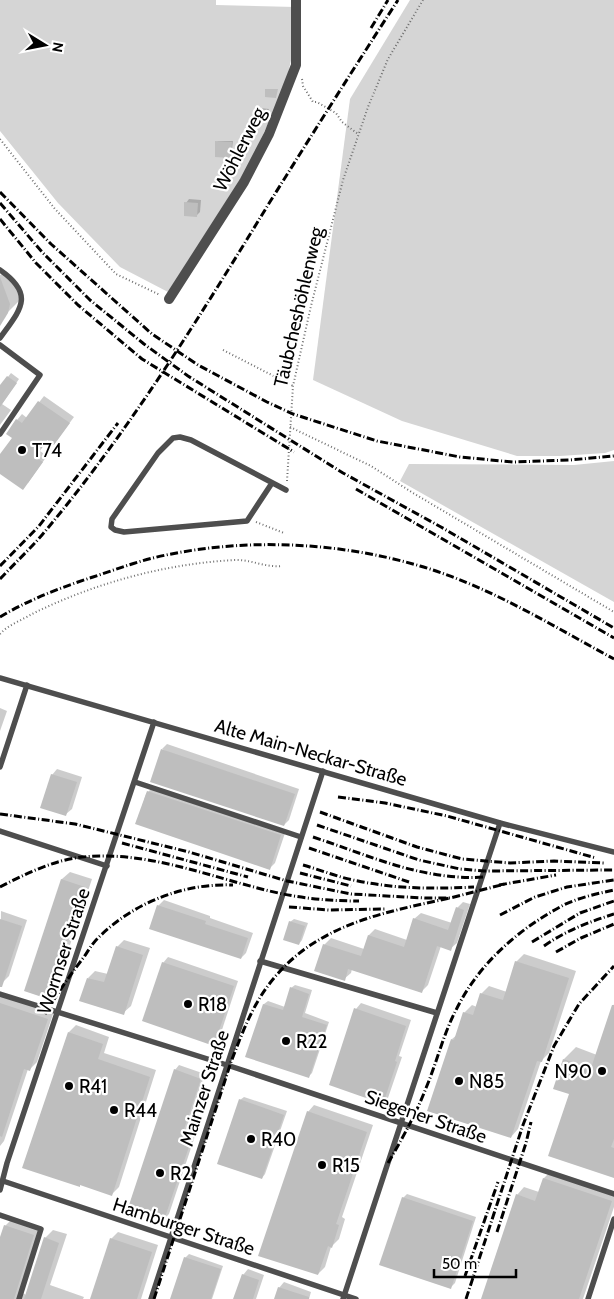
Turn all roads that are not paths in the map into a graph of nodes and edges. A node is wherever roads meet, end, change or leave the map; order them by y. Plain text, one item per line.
1 (296, 0) edge
2 (0, 270) edge
3 (169, 299) road end
4 (0, 338) edge
5 (0, 345) edge
6 (0, 434) edge
7 (272, 483) junction
8 (286, 490) road end
9 (0, 678) edge
10 (27, 685) junction
11 (154, 722) junction
12 (0, 766) edge
13 (323, 771) junction
14 (135, 782) junction
15 (500, 823) junction
16 (0, 831) edge
17 (301, 837) junction
18 (614, 852) edge
19 (107, 866) junction
20 (260, 961) junction
21 (0, 994) edge
22 (58, 1013) junction
23 (438, 1013) junction
24 (228, 1065) junction
25 (401, 1124) junction
26 (0, 1161) edge
27 (7, 1163) junction
28 (3, 1181) junction
29 (0, 1190) edge
30 (614, 1194) edge
31 (0, 1215) edge
32 (614, 1219) edge
33 (171, 1238) junction
34 (344, 1297) edge
35 (19, 1299) edge
36 (151, 1299) edge
37 (356, 1299) edge
38 (588, 1299) edge

1 - 3 street, Wöhlerweg
2 - 4 lane
5 - 6 lane
7 - 7 lane
7 - 8 lane
9 - 10 lane, Alte Main-Neckar-Straße
10 - 11 lane, Alte Main-Neckar-Straße
10 - 12 lane
11 - 13 lane, Alte Main-Neckar-Straße
11 - 14 lane, Wormser Straße
13 - 15 lane, Alte Main-Neckar-Straße
13 - 17 lane, Mainzer Straße
14 - 17 lane
14 - 19 lane, Wormser Straße
15 - 18 lane, Alte Main-Neckar-Straße
15 - 23 lane
16 - 19 lane
17 - 20 lane, Mainzer Straße
19 - 22 lane, Wormser Straße
20 - 23 lane
20 - 24 lane, Mainzer Straße
21 - 22 lane, Siegener Straße
22 - 24 lane, Siegener Straße
22 - 27 lane, Wormser Straße
23 - 25 lane
24 - 25 lane, Siegener Straße
24 - 33 lane, Mainzer Straße
25 - 30 lane, Siegener Straße
25 - 34 lane
26 - 27 lane
27 - 28 lane, Wormser Straße
28 - 29 lane, Wormser Straße
28 - 33 lane, Hamburger Straße
31 - 35 lane
32 - 38 lane
33 - 34 lane, Hamburger Straße
33 - 36 lane, Mainzer Straße
34 - 37 lane, Hamburger Straße

